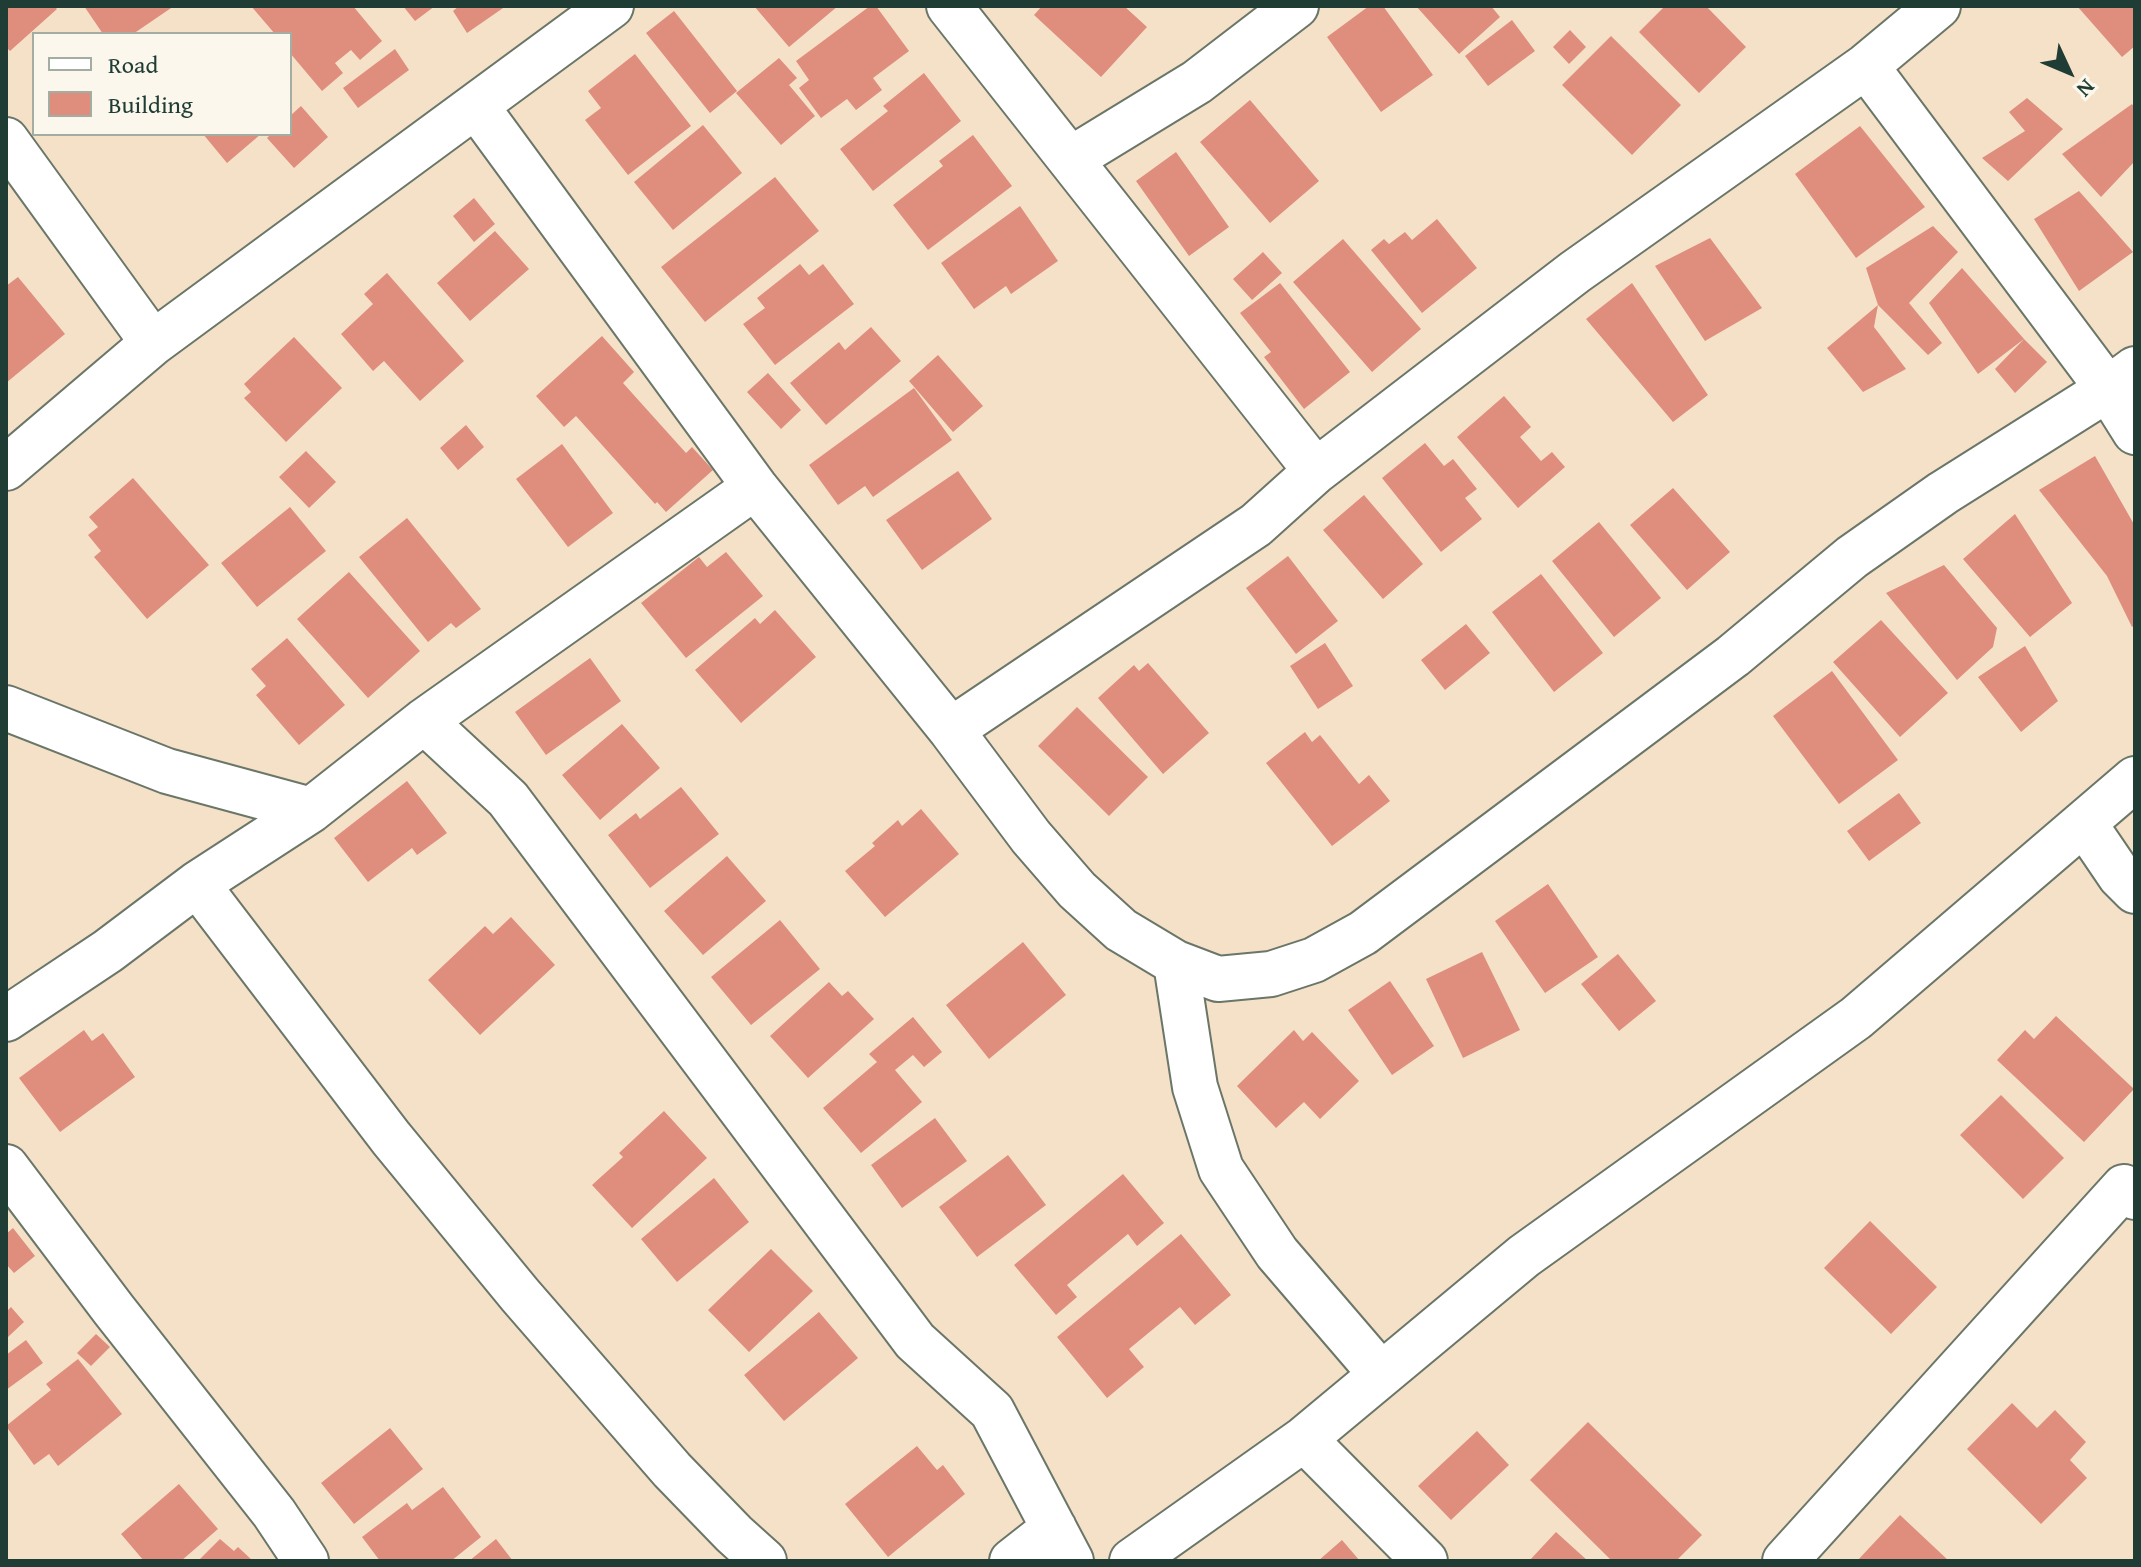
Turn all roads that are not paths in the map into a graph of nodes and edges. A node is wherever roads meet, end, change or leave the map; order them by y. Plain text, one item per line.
1 (611, 6) edge
2 (949, 6) edge
3 (1296, 6) edge
4 (1938, 6) edge
5 (1866, 66) junction
6 (476, 106) junction
7 (6, 140) edge
8 (1071, 159) junction
9 (153, 343) junction
10 (2121, 379) edge
11 (2135, 432) edge
12 (6, 468) edge
13 (1316, 471) junction
14 (755, 487) junction
15 (6, 708) edge
16 (424, 721) junction
17 (951, 730) junction
18 (2135, 779) edge
19 (311, 810) junction
20 (2084, 823) junction
21 (197, 884) junction
22 (2135, 891) edge
23 (1176, 963) junction
24 (6, 1019) edge
25 (6, 1167) edge
26 (2135, 1197) edge
27 (1380, 1373) junction
28 (1304, 1439) junction
29 (1063, 1544) edge
30 (306, 1561) edge
31 (764, 1561) edge
32 (1012, 1561) edge
33 (1132, 1561) edge
34 (1425, 1561) edge
35 (1785, 1561) edge

1 - 6 street
2 - 8 street
3 - 8 street
4 - 5 street
5 - 10 street
5 - 13 street
6 - 9 street
6 - 14 street
7 - 9 street
8 - 13 street
9 - 12 street
10 - 11 street
10 - 23 street
13 - 17 street
14 - 16 street
14 - 17 street
15 - 19 street
16 - 19 street
16 - 29 street
17 - 23 street
18 - 20 street
19 - 21 street
20 - 22 street
20 - 27 street
21 - 24 street
21 - 31 street
23 - 27 street
25 - 30 street
26 - 35 street
27 - 28 street
28 - 33 street
28 - 34 street
29 - 32 street

